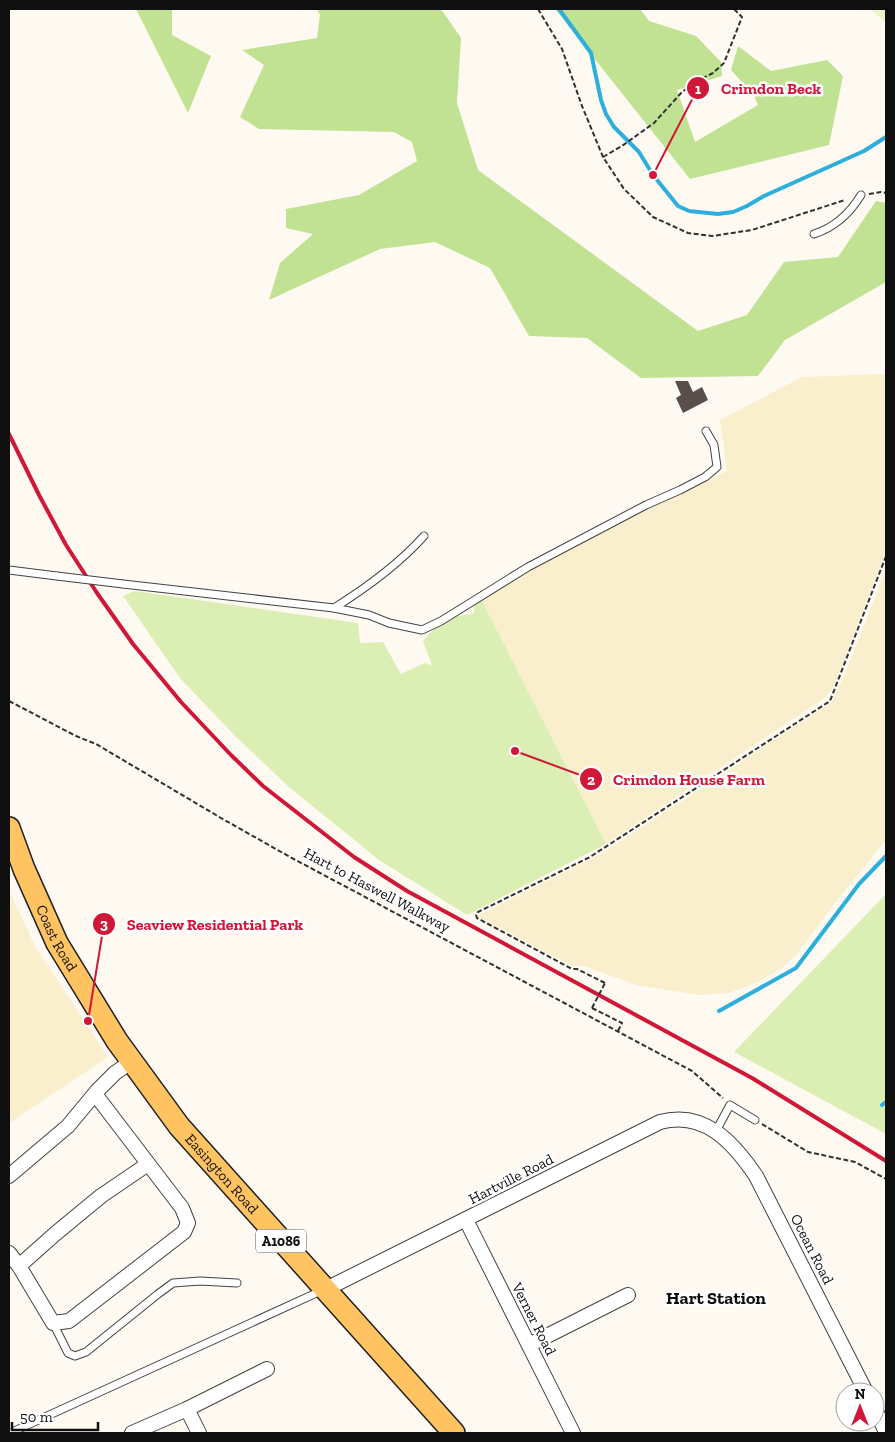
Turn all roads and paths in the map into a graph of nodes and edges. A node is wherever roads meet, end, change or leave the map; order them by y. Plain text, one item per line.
1 (538, 9) edge
2 (734, 9) edge
3 (603, 157) junction
4 (886, 194) edge
5 (861, 195) junction
6 (814, 234) dead end
7 (706, 431) dead end
8 (424, 536) dead end
9 (886, 556) edge
10 (9, 570) edge
11 (334, 608) junction
12 (9, 701) edge
13 (9, 828) edge
14 (618, 1031) junction
15 (117, 1041) joint
16 (132, 1061) junction
17 (95, 1094) junction
18 (730, 1105) junction
19 (755, 1120) joint
20 (716, 1130) junction
21 (148, 1164) junction
22 (9, 1176) edge
23 (886, 1179) edge
24 (466, 1220) junction
25 (9, 1252) edge
26 (19, 1266) junction
27 (238, 1283) dead end
28 (324, 1290) junction
29 (628, 1295) dead end
30 (53, 1323) junction
31 (529, 1345) junction
32 (268, 1369) dead end
33 (861, 1382) edge
34 (187, 1409) junction
35 (10, 1433) edge
36 (132, 1433) edge
37 (199, 1433) edge
38 (454, 1433) edge
39 (573, 1433) edge

1 - 3 path
2 - 3 path
3 - 5 path
4 - 5 path
5 - 6 lane
7 - 11 lane
8 - 11 lane
9 - 14 path, bridge
10 - 11 lane, bridge
12 - 14 path, Hart to Haswell Walkway
13 - 15 main road, Coast Road / A1086
14 - 18 path, Hart to Haswell Walkway
15 - 16 main road, Easington Road / A1086
16 - 17 street
16 - 28 main road, Easington Road / A1086
17 - 21 street
17 - 22 street
18 - 19 lane
18 - 20 lane
19 - 23 path
20 - 24 street, Hartville Road
20 - 33 street, Ocean Road
21 - 26 street
21 - 30 street
24 - 28 street, Hartville Road
24 - 31 street, Verner Road
25 - 26 street
26 - 30 street
27 - 30 lane
28 - 35 lane
28 - 38 main road, Easington Road / A1086
29 - 31 street
31 - 39 street, Verner Road
32 - 34 street
34 - 36 street
34 - 37 street

